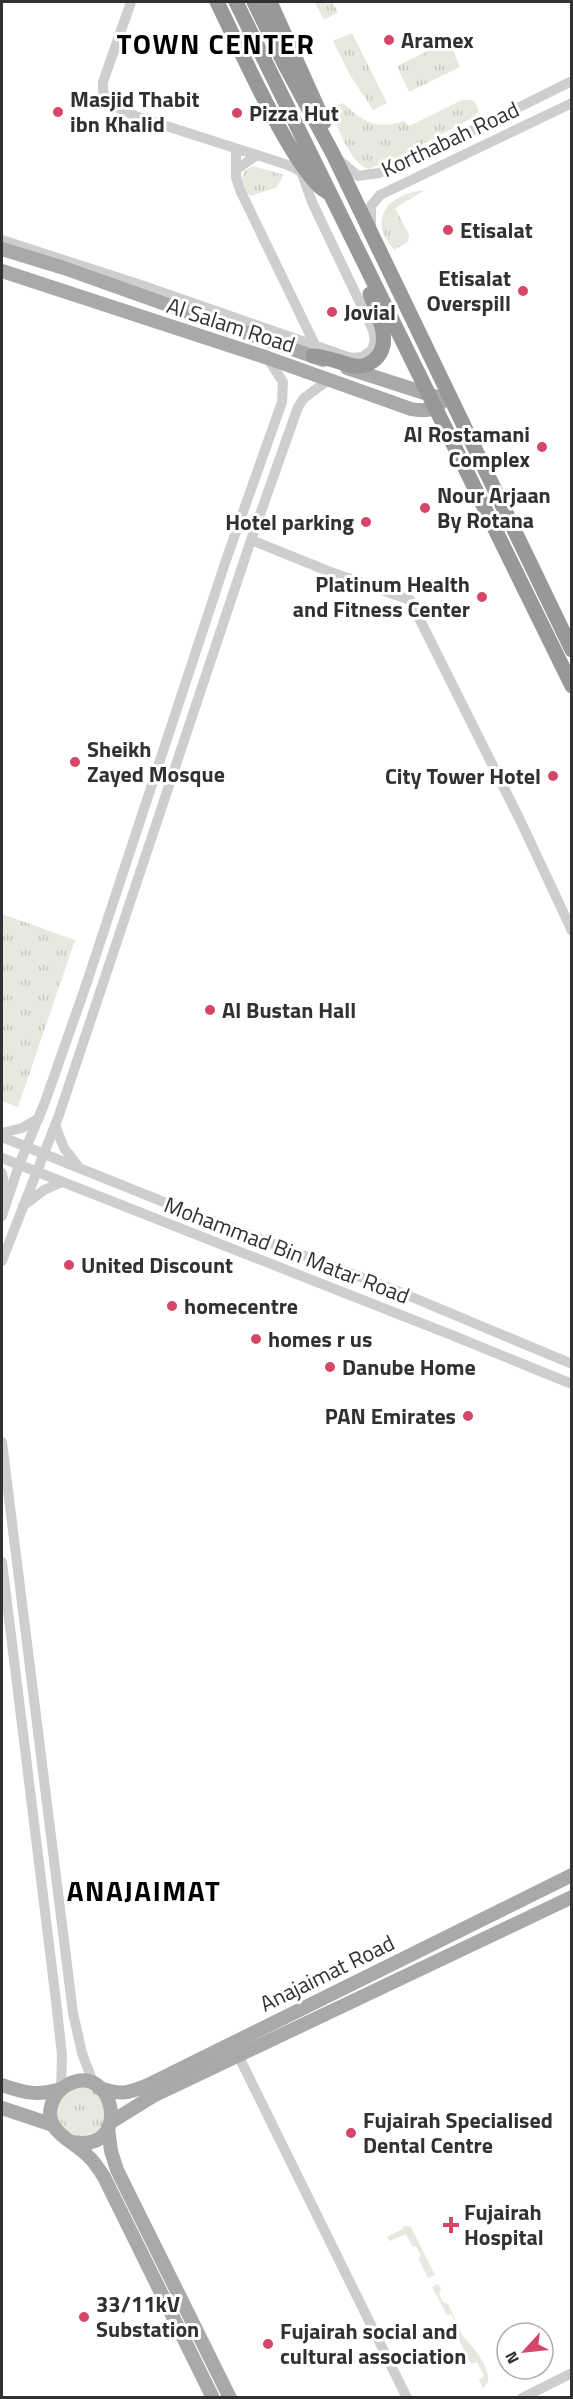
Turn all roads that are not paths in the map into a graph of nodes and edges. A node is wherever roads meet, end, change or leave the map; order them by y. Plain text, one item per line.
1 (131, 2) edge
2 (217, 2) edge
3 (236, 2) edge
4 (254, 2) edge
5 (270, 2) edge
6 (572, 81) edge
7 (572, 103) edge
8 (449, 142) junction
9 (291, 146) junction
10 (236, 148) junction
11 (333, 154) junction
12 (257, 155) junction
13 (458, 159) junction
14 (275, 161) junction
15 (236, 170) junction
16 (305, 173) junction
17 (331, 195) junction
18 (343, 218) junction
19 (373, 238) junction
20 (2, 240) edge
21 (356, 244) junction
22 (2, 249) edge
23 (2, 271) edge
24 (139, 290) junction
25 (314, 352) junction
26 (268, 358) junction
27 (437, 370) junction
28 (327, 381) junction
29 (438, 397) junction
30 (444, 426) junction
31 (261, 467) junction
32 (273, 476) junction
33 (516, 535) junction
34 (251, 540) junction
35 (572, 650) edge
36 (194, 662) junction
37 (207, 674) junction
38 (572, 686) edge
39 (148, 800) junction
40 (159, 817) junction
41 (572, 931) edge
42 (83, 992) junction
43 (96, 1005) junction
44 (39, 1118) junction
45 (55, 1125) junction
46 (2, 1135) edge
47 (27, 1147) junction
48 (44, 1153) junction
49 (2, 1158) edge
50 (19, 1165) junction
51 (79, 1168) junction
52 (36, 1171) junction
53 (2, 1173) edge
54 (62, 1182) junction
55 (7, 1202) junction
56 (21, 1208) junction
57 (2, 1216) edge
58 (2, 1261) edge
59 (572, 1364) edge
60 (572, 1384) edge
61 (2, 1442) edge
62 (2, 1562) edge
63 (572, 1875) edge
64 (572, 1897) edge
65 (238, 2055) junction
66 (2, 2085) edge
67 (97, 2086) junction
68 (61, 2089) junction
69 (2, 2108) edge
70 (109, 2125) junction
71 (53, 2126) junction
72 (73, 2142) junction
73 (572, 2373) edge
74 (213, 2397) edge
75 (230, 2397) edge
76 (407, 2397) edge
77 (522, 2397) edge

1 - 10 street
2 - 9 highway
3 - 17 highway
4 - 11 highway
5 - 11 highway
6 - 8 street, Korthabah Road
7 - 13 street, Korthabah Road
8 - 11 street, Korthabah Road
8 - 13 street
9 - 14 street
9 - 16 highway
10 - 12 street
10 - 15 street
11 - 19 highway
12 - 14 street
12 - 15 street
13 - 19 street, Korthabah Road
14 - 16 street
15 - 25 street
16 - 17 highway
16 - 25 street
17 - 18 highway
18 - 21 highway
18 - 25 highway
19 - 27 highway
20 - 24 street
21 - 27 highway
21 - 29 highway
22 - 24 main road, Al Salam Road
23 - 26 main road, Al Salam Road
24 - 25 main road, Al Salam Road
25 - 29 main road, Al Salam Road
26 - 28 main road, Al Salam Road
26 - 31 street
27 - 29 highway
28 - 29 main road, Al Salam Road
28 - 32 street
29 - 30 highway
29 - 33 highway
30 - 33 highway
30 - 38 highway
31 - 32 street
31 - 36 street
32 - 34 street
33 - 35 highway
34 - 37 street
34 - 41 street
36 - 37 street
36 - 39 street
37 - 40 street
39 - 40 street
39 - 42 street
40 - 43 street
42 - 43 street
42 - 44 street
43 - 45 street
44 - 46 street
44 - 47 street
45 - 48 street
45 - 51 street
46 - 47 street, Mohammad Bin Matar Road
47 - 48 street, Mohammad Bin Matar Road
47 - 50 street
48 - 51 street, Mohammad Bin Matar Road
48 - 52 street
49 - 50 street, Mohammad Bin Matar Road
50 - 52 street, Mohammad Bin Matar Road
50 - 55 street
51 - 59 street, Mohammad Bin Matar Road
52 - 54 street, Mohammad Bin Matar Road
52 - 56 street
53 - 55 street
54 - 56 street
54 - 60 street, Mohammad Bin Matar Road
55 - 57 street
56 - 58 street
61 - 67 street
62 - 68 street
63 - 67 main road, Anajaimat Road
64 - 65 main road, Anajaimat Road
65 - 70 main road, Anajaimat Road
65 - 76 street
66 - 68 main road
67 - 68 main road
67 - 70 main road
68 - 71 main road
69 - 71 main road
70 - 72 main road
70 - 75 main road
71 - 72 main road
72 - 74 main road
73 - 77 street

